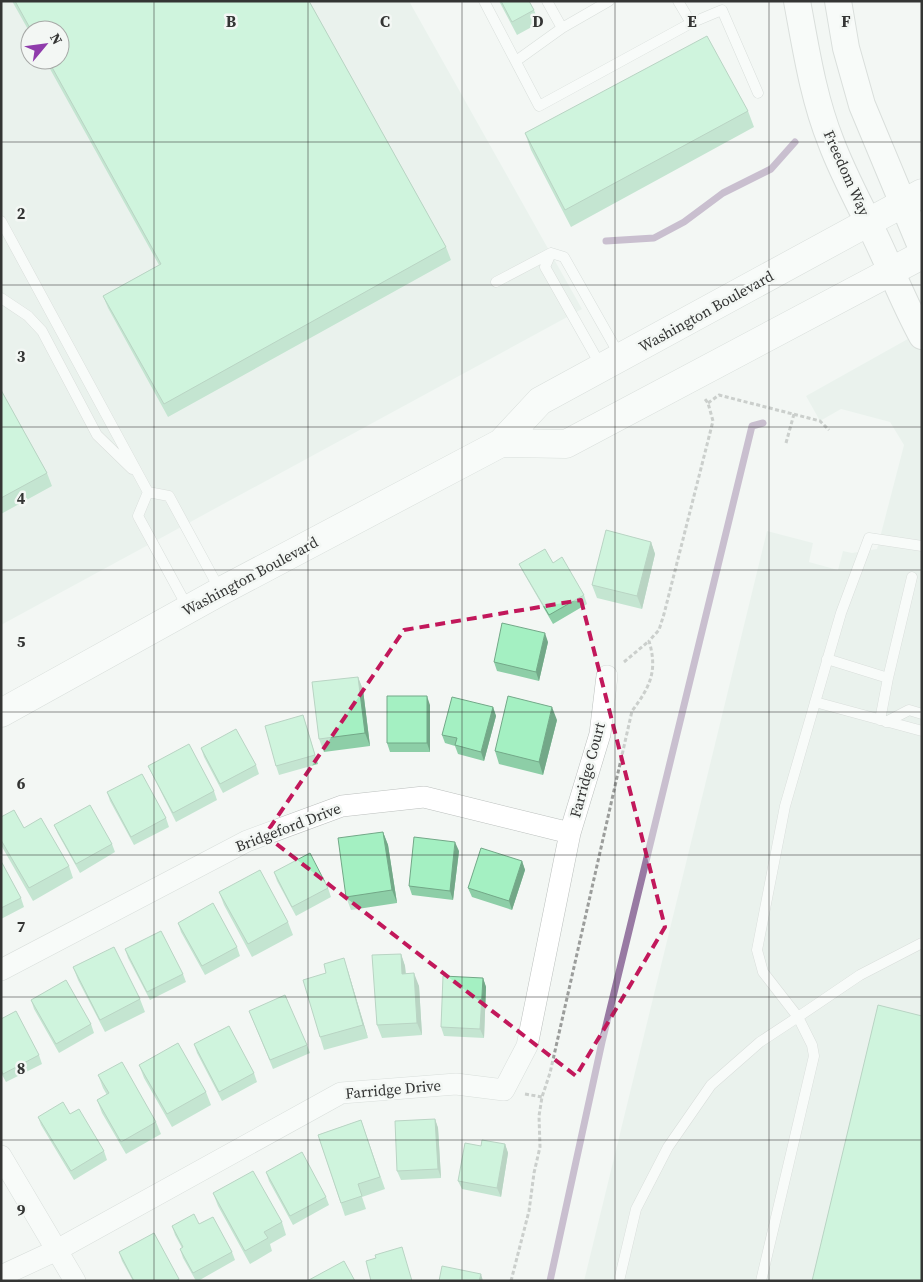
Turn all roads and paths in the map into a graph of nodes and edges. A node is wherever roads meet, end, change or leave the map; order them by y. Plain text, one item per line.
1 (484, 1) edge
2 (547, 1) edge
3 (609, 1) edge
4 (678, 1) edge
5 (797, 1) edge
6 (838, 1) edge
7 (690, 23) junction
8 (562, 28) junction
9 (516, 61) junction
10 (758, 93) dead end
11 (913, 198) edge
12 (1, 221) edge
13 (868, 222) junction
14 (922, 249) edge
15 (551, 253) junction
16 (922, 255) edge
17 (892, 271) junction
18 (496, 282) dead end
19 (1, 298) edge
20 (922, 336) edge
21 (611, 362) junction
22 (687, 380) junction
23 (708, 403) junction
24 (794, 414) junction
25 (830, 430) dead end
26 (501, 443) junction
27 (786, 443) dead end
28 (140, 476) junction
29 (148, 492) junction
30 (922, 546) edge
31 (912, 577) dead end
32 (221, 591) junction
33 (188, 609) junction
34 (649, 641) junction
35 (827, 659) junction
36 (607, 676) joint
37 (888, 678) junction
38 (815, 702) junction
39 (1, 713) edge
40 (922, 714) edge
41 (883, 721) junction
42 (922, 731) edge
43 (570, 833) junction
44 (922, 943) edge
45 (1, 970) edge
46 (798, 1017) junction
47 (1, 1156) edge
48 (57, 1250) junction
49 (1, 1276) edge
50 (75, 1281) edge
51 (511, 1281) edge
52 (619, 1281) edge
53 (761, 1281) edge

1 - 9 lane
2 - 8 lane
3 - 8 lane
4 - 7 lane
5 - 13 street, Freedom Way
6 - 11 street
7 - 9 lane
7 - 10 lane
8 - 9 lane
11 - 13 main road, Washington Boulevard
11 - 14 street
12 - 28 lane
13 - 17 street, Freedom Way
13 - 21 main road, Washington Boulevard
15 - 18 lane
15 - 21 lane
15 - 21 lane
16 - 17 main road, Washington Boulevard
17 - 20 street, Freedom Way
17 - 22 main road, Washington Boulevard
19 - 28 lane
21 - 26 main road, Washington Boulevard
22 - 23 path
22 - 26 main road, Washington Boulevard
23 - 24 path
23 - 34 path
24 - 25 path
24 - 27 path
26 - 32 main road, Washington Boulevard
28 - 29 lane
29 - 32 lane
29 - 33 lane
30 - 35 lane
31 - 37 lane
32 - 33 main road, Washington Boulevard
33 - 39 main road, Washington Boulevard
34 - 36 path
34 - 51 path
35 - 37 lane
35 - 38 lane
36 - 43 street, Farridge Court
37 - 41 lane
38 - 41 lane
38 - 46 lane
40 - 41 lane
41 - 42 lane
43 - 45 street, Bridgeford Drive
43 - 48 street, Farridge Drive
44 - 46 lane
46 - 52 lane
46 - 53 lane
47 - 48 street
48 - 49 street, Farridge Drive
48 - 50 street

